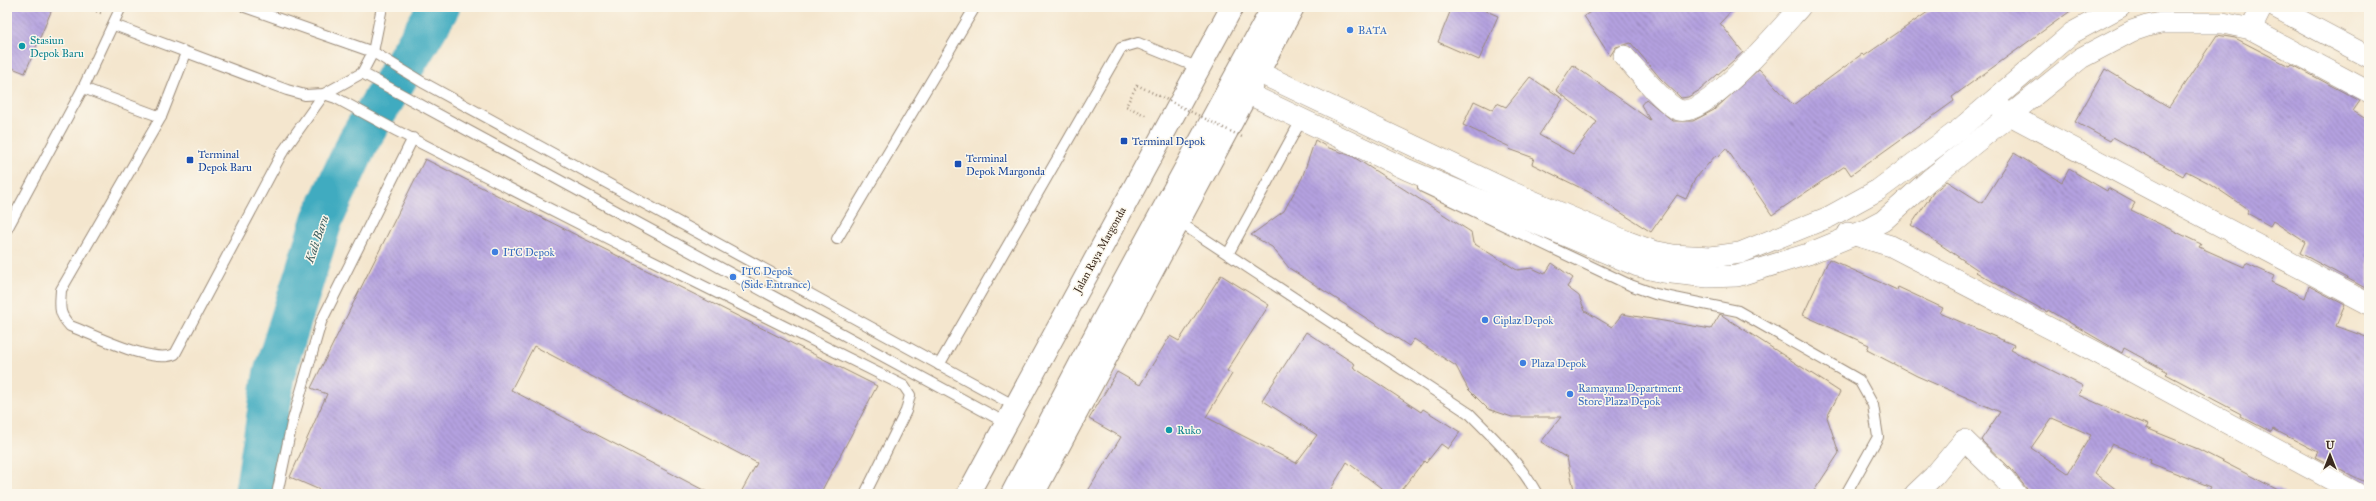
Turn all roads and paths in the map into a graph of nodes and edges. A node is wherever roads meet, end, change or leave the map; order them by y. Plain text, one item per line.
1 (121, 7) edge
2 (245, 7) edge
3 (382, 7) edge
4 (975, 7) edge
5 (1231, 7) edge
6 (1273, 7) edge
7 (1292, 7) edge
8 (1800, 7) edge
9 (2120, 7) edge
10 (2262, 7) edge
11 (2275, 7) edge
12 (114, 25) junction
13 (2251, 29) junction
14 (373, 52) junction
15 (186, 53) junction
16 (1624, 56) dead end
17 (2369, 57) edge
18 (1199, 68) junction
19 (1250, 69) junction
20 (362, 73) junction
21 (83, 88) junction
22 (1237, 92) junction
23 (2369, 92) edge
24 (324, 94) junction
25 (1993, 101) junction
26 (1126, 106) dead end
27 (2010, 115) junction
28 (161, 117) junction
29 (1298, 126) junction
30 (414, 138) junction
31 (1244, 138) dead end
32 (1170, 216) junction
33 (1829, 217) junction
34 (7, 230) edge
35 (1851, 235) junction
36 (837, 239) dead end
37 (1228, 254) junction
38 (1668, 264) junction
39 (2369, 304) edge
40 (939, 365) junction
41 (1011, 415) junction
42 (1057, 430) junction
43 (277, 494) edge
44 (865, 494) edge
45 (968, 494) edge
46 (1012, 494) edge
47 (1034, 494) edge
48 (1537, 494) edge
49 (1846, 494) edge
50 (1915, 494) edge
51 (2016, 494) edge
52 (2358, 494) edge

1 - 12 lane
2 - 14 lane
3 - 14 lane
4 - 36 lane
5 - 18 main road, Jalan Raya Margonda
6 - 19 main road
7 - 19 main road
8 - 16 street
9 - 25 street
10 - 13 street
11 - 17 street
12 - 15 lane
12 - 21 lane
13 - 23 street
13 - 27 street
14 - 20 lane
14 - 40 lane
15 - 24 lane
15 - 28 lane
18 - 40 lane
18 - 41 main road, Jalan Raya Margonda
19 - 22 main road
19 - 38 street
20 - 24 lane
20 - 41 lane
21 - 28 lane
21 - 34 lane
22 - 29 lane
22 - 32 main road
22 - 38 street
24 - 28 lane
24 - 30 lane
25 - 27 street
25 - 33 street
26 - 31 path, bridge
27 - 35 street
27 - 39 street
29 - 37 lane
29 - 49 lane
30 - 43 lane
30 - 44 lane
32 - 37 lane
32 - 42 main road
33 - 35 street
33 - 38 street
35 - 38 street
35 - 52 street
37 - 48 lane
40 - 41 lane
41 - 45 main road, Jalan Raya Margonda
42 - 46 main road
42 - 47 main road
50 - 51 street

